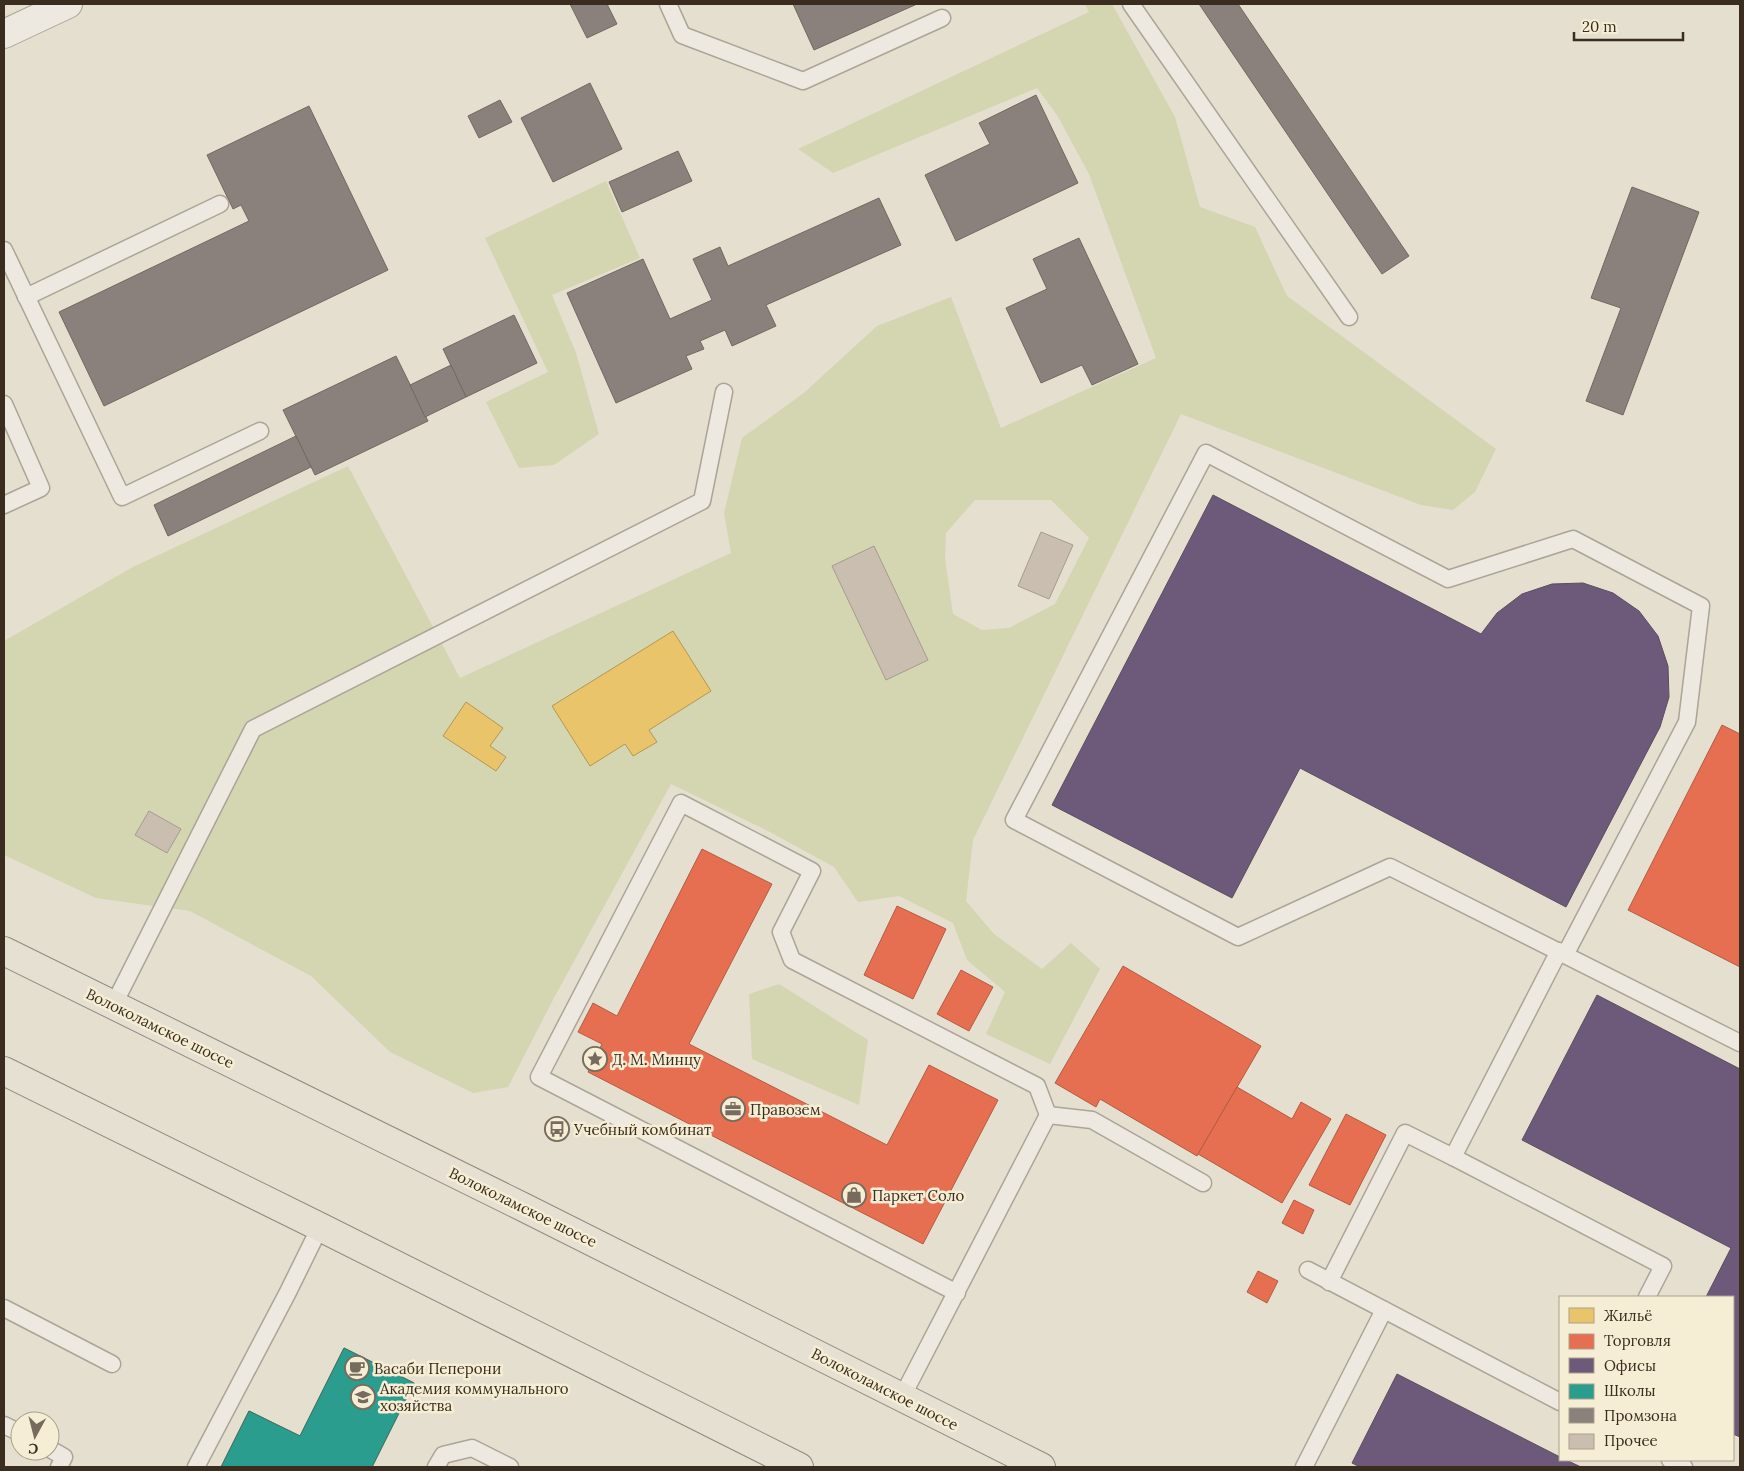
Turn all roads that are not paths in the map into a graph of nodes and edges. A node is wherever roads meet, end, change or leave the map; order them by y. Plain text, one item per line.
1 (68, 4) edge
2 (668, 4) edge
3 (1131, 4) edge
4 (942, 18) dead end
5 (4, 34) edge
6 (220, 204) dead end
7 (4, 250) edge
8 (26, 297) junction
9 (1349, 317) dead end
10 (724, 392) dead end
11 (4, 404) edge
12 (260, 431) dead end
13 (4, 505) edge
14 (4, 951) edge
15 (1562, 953) junction
16 (113, 1006) junction
17 (1740, 1043) edge
18 (4, 1071) edge
19 (1048, 1115) junction
20 (1453, 1157) junction
21 (1203, 1183) dead end
22 (320, 1227) junction
23 (1308, 1270) dead end
24 (1329, 1282) junction
25 (957, 1293) junction
26 (1648, 1296) edge
27 (4, 1308) edge
28 (1384, 1310) junction
29 (112, 1364) dead end
30 (902, 1397) junction
31 (1559, 1401) edge
32 (60, 1454) edge
33 (1672, 1461) edge
34 (59, 1467) edge
35 (196, 1467) edge
36 (436, 1467) edge
37 (510, 1467) edge
38 (799, 1467) edge
39 (1041, 1467) edge
40 (1304, 1467) edge
41 (1684, 1467) edge

1 - 5 street
2 - 4 lane
3 - 9 lane
6 - 8 lane
7 - 8 lane
8 - 12 lane
10 - 16 lane
11 - 13 lane
14 - 16 main road, Волоколамское шоссе
15 - 15 lane
15 - 17 lane
15 - 20 lane
16 - 30 main road, Волоколамское шоссе
18 - 22 main road
19 - 21 lane
19 - 25 lane
19 - 25 lane
20 - 24 lane
20 - 26 lane
22 - 35 lane
22 - 38 main road
23 - 24 lane
24 - 28 lane
25 - 30 lane
27 - 29 lane
28 - 31 lane
28 - 40 lane
30 - 39 main road, Волоколамское шоссе
32 - 34 lane
33 - 41 lane
36 - 37 lane

